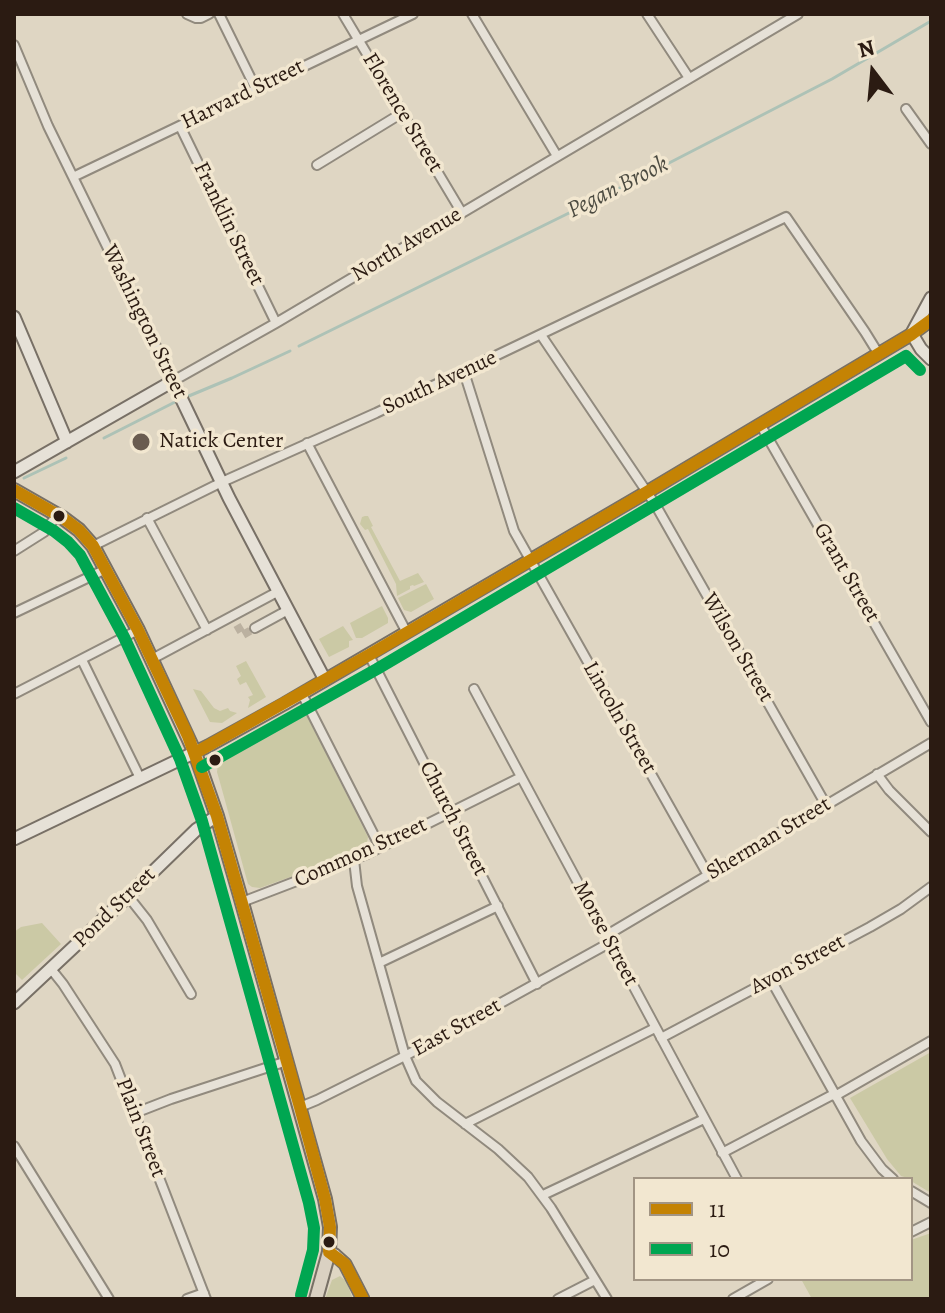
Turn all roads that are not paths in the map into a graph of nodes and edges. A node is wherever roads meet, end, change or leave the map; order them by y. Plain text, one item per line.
1 (187, 14) edge
2 (209, 14) edge
3 (219, 14) edge
4 (343, 14) edge
5 (413, 14) edge
6 (472, 14) edge
7 (647, 14) edge
8 (798, 14) edge
9 (358, 40) junction
10 (14, 45) edge
11 (689, 78) junction
12 (256, 89) junction
13 (906, 109) dead end
14 (402, 113) junction
15 (180, 126) junction
16 (931, 144) edge
17 (557, 156) junction
18 (317, 165) dead end
19 (73, 177) junction
20 (462, 213) junction
21 (931, 298) edge
22 (14, 317) edge
23 (931, 320) edge
24 (276, 323) junction
25 (17, 331) edge
26 (912, 334) junction
27 (541, 335) junction
28 (878, 353) junction
29 (931, 359) edge
30 (464, 372) junction
31 (173, 381) junction
32 (760, 424) junction
33 (67, 442) junction
34 (307, 443) junction
35 (14, 472) edge
36 (222, 482) junction
37 (14, 490) edge
38 (647, 492) junction
39 (53, 511) junction
40 (147, 518) junction
41 (93, 546) junction
42 (14, 551) edge
43 (530, 560) junction
44 (106, 569) junction
45 (279, 591) junction
46 (288, 610) junction
47 (14, 613) edge
48 (255, 628) tunnel mouth
49 (138, 630) junction
50 (207, 630) junction
51 (407, 633) junction
52 (369, 655) junction
53 (152, 659) junction
54 (82, 660) junction
55 (325, 680) junction
56 (474, 689) dead end
57 (14, 694) edge
58 (302, 694) junction
59 (931, 722) edge
60 (931, 743) edge
61 (195, 753) junction
62 (877, 774) junction
63 (521, 777) junction
64 (140, 778) junction
65 (826, 805) junction
66 (449, 813) junction
67 (217, 816) junction
68 (931, 832) edge
69 (14, 839) edge
70 (380, 847) junction
71 (354, 860) junction
72 (708, 875) junction
73 (931, 887) edge
74 (128, 896) junction
75 (242, 902) junction
76 (498, 906) junction
77 (609, 939) junction
78 (379, 963) junction
79 (51, 969) junction
80 (771, 980) junction
81 (537, 984) junction
82 (191, 994) dead end
83 (14, 1003) edge
84 (655, 1028) junction
85 (661, 1038) junction
86 (931, 1041) edge
87 (405, 1056) junction
88 (287, 1061) junction
89 (835, 1095) junction
90 (300, 1107) junction
91 (135, 1113) junction
92 (704, 1119) junction
93 (465, 1124) junction
94 (14, 1146) edge
95 (722, 1153) junction
96 (736, 1177) edge
97 (891, 1177) edge
98 (913, 1192) edge
99 (543, 1195) junction
100 (931, 1203) edge
101 (931, 1222) edge
102 (913, 1231) edge
103 (329, 1252) junction
104 (595, 1280) junction
105 (764, 1281) edge
106 (205, 1296) edge
107 (109, 1299) edge
108 (187, 1299) edge
109 (316, 1299) edge
110 (363, 1299) edge
111 (558, 1299) edge
112 (607, 1299) edge
113 (733, 1299) edge

1 - 2 street
3 - 12 street
4 - 9 street, Florence Street
5 - 9 street, Harvard Street
6 - 17 street
7 - 11 street
8 - 11 street, North Avenue
9 - 12 street, Harvard Street
9 - 14 street, Florence Street
10 - 19 street, Washington Street
11 - 17 street, North Avenue
12 - 15 street, Harvard Street
13 - 16 street
14 - 18 street
14 - 20 street, Florence Street
15 - 19 street, Harvard Street
15 - 24 street, Franklin Street
17 - 20 street, North Avenue
19 - 31 street, Washington Street
20 - 24 street, North Avenue
21 - 26 street
22 - 25 street
23 - 26 street
24 - 31 street, North Avenue
25 - 33 street
26 - 28 street
26 - 29 street
27 - 28 street, South Avenue
27 - 30 street, South Avenue
27 - 38 street, Wilson Street
28 - 32 street
30 - 34 street, South Avenue
30 - 43 street, Lincoln Street
31 - 33 street, North Avenue
31 - 36 street, Washington Street
32 - 38 street
32 - 59 street, Grant Street
33 - 35 street, North Avenue
34 - 36 street, South Avenue
34 - 51 street
36 - 40 street, South Avenue
36 - 45 street, Washington Street
37 - 39 main road
38 - 43 street
38 - 65 street, Wilson Street
39 - 41 main road
39 - 42 street
40 - 41 street, South Avenue
40 - 50 street
41 - 44 main road
43 - 51 street
43 - 72 street, Lincoln Street
44 - 47 street
44 - 49 main road
45 - 46 street, Washington Street
45 - 50 street
46 - 48 street
46 - 55 street, Washington Street
49 - 53 main road
49 - 54 street
50 - 53 street
51 - 52 street
52 - 55 street
52 - 66 street, Church Street
53 - 61 main road
54 - 57 street
54 - 64 street
55 - 58 street
56 - 63 street, Morse Street
58 - 61 street
58 - 70 street
60 - 62 street, Sherman Street
61 - 64 street
61 - 67 main road
62 - 65 street, Sherman Street
62 - 68 street
63 - 66 street, Common Street
63 - 77 street, Morse Street
64 - 69 street
65 - 72 street, Sherman Street
66 - 70 street, Common Street
66 - 76 street, Church Street
67 - 74 street, Pond Street
67 - 75 main road
70 - 71 street, Common Street
71 - 75 street, Common Street
71 - 78 street
72 - 77 street, Sherman Street
73 - 80 street, Avon Street
74 - 79 street, Pond Street
74 - 82 street
75 - 88 main road
76 - 78 street
76 - 81 street, Church Street
77 - 81 street, East Street
77 - 84 street, Morse Street
78 - 87 street
79 - 83 street, Pond Street
79 - 91 street, Plain Street
80 - 85 street, Avon Street
80 - 89 street
81 - 87 street, East Street
84 - 85 street, Morse Street
84 - 93 street
85 - 92 street, Morse Street
86 - 89 street
87 - 90 street, East Street
87 - 93 street
88 - 90 main road
88 - 91 street
89 - 95 street
89 - 97 street
90 - 103 main road
91 - 106 street, Plain Street
92 - 95 street, Morse Street
92 - 99 street
93 - 99 street
94 - 107 street
95 - 96 street, Morse Street
98 - 100 street
99 - 104 street
101 - 102 street
103 - 109 main road
103 - 110 street
104 - 111 street
104 - 112 street
105 - 113 street
106 - 108 street

